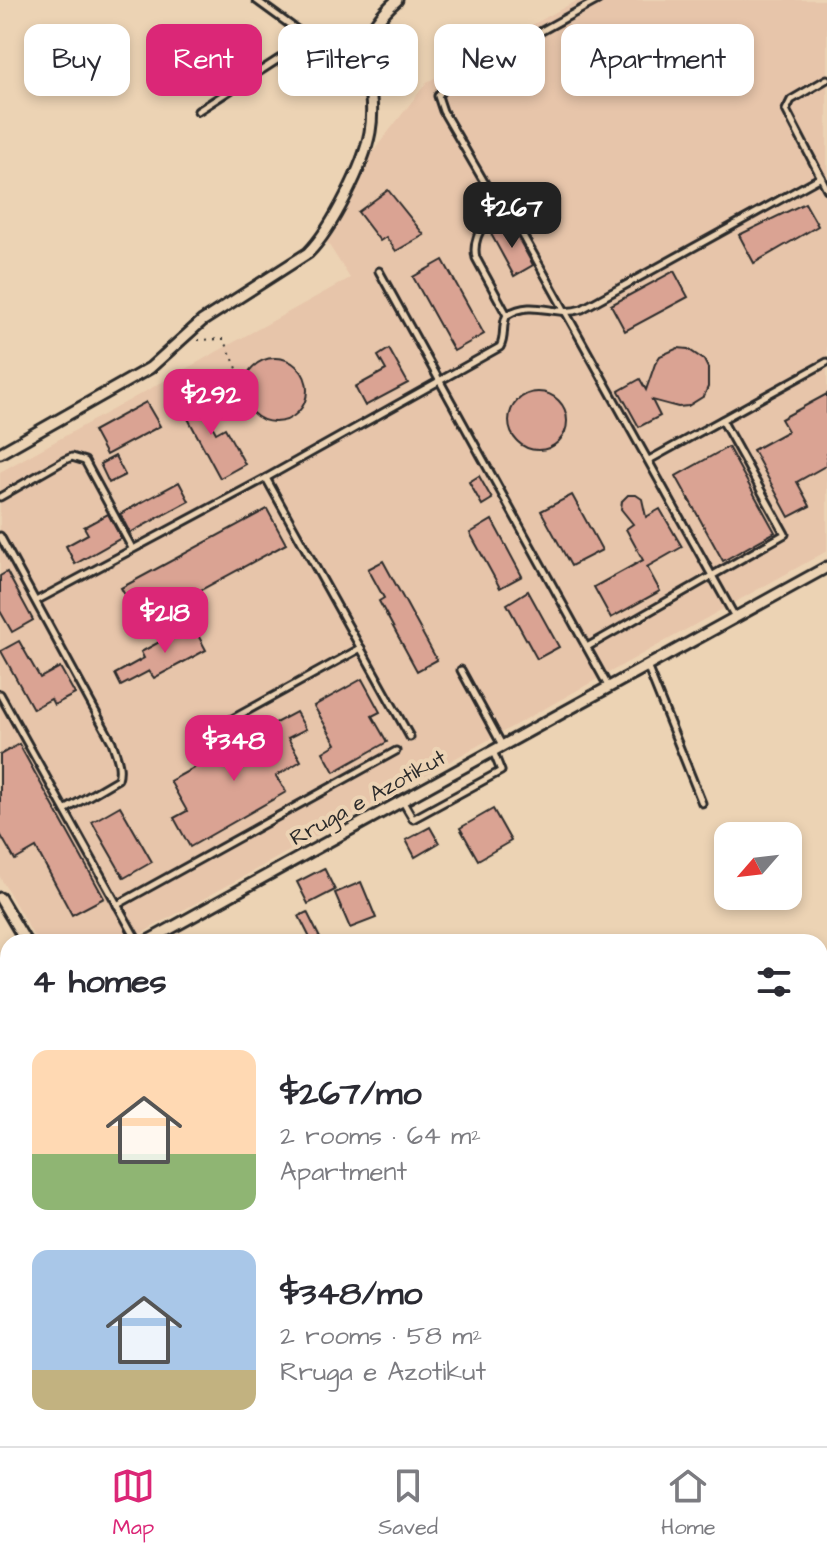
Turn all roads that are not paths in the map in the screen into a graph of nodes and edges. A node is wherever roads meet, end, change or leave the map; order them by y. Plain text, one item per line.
1 (256, 0) edge
2 (397, 0) edge
3 (598, 0) edge
4 (289, 24) edge
5 (375, 24) edge
6 (278, 60) edge
7 (827, 79) edge
8 (369, 96) edge
9 (198, 111) dead end
10 (821, 177) junction
11 (827, 189) edge
12 (494, 199) junction
13 (379, 271) dead end
14 (566, 312) junction
15 (507, 315) junction
16 (827, 362) edge
17 (439, 380) junction
18 (722, 420) junction
19 (0, 453) edge
20 (649, 460) junction
21 (266, 478) junction
22 (0, 497) edge
23 (0, 536) edge
24 (132, 548) junction
25 (827, 567) edge
26 (713, 576) junction
27 (36, 601) junction
28 (735, 617) junction
29 (587, 647) junction
30 (361, 648) junction
31 (646, 665) junction
32 (461, 670) dead end
33 (608, 686) junction
34 (0, 694) edge
35 (205, 734) dead end
36 (410, 737) dead end
37 (502, 745) junction
38 (492, 750) junction
39 (396, 751) dead end
40 (402, 800) junction
41 (702, 803) dead end
42 (65, 810) junction
43 (0, 898) edge
44 (117, 905) junction
45 (21, 934) edge
46 (133, 934) edge
47 (160, 934) edge

1 - 4 lane
2 - 5 street
3 - 12 lane
6 - 9 lane
7 - 10 lane
8 - 19 street
10 - 11 lane
10 - 14 lane
12 - 14 lane
12 - 15 lane
13 - 17 lane
14 - 15 lane
14 - 20 lane
15 - 17 lane
16 - 18 lane
17 - 21 lane
17 - 29 lane
18 - 20 lane
18 - 26 lane
20 - 26 lane
21 - 24 lane
21 - 30 lane
22 - 24 lane
23 - 27 lane
24 - 27 lane
25 - 28 street, Rruga e Azotikut
26 - 28 lane
26 - 29 lane
27 - 42 lane
28 - 31 street, Rruga e Azotikut
29 - 33 lane
30 - 35 lane
30 - 36 lane
31 - 33 street, Rruga e Azotikut
31 - 41 lane
32 - 37 lane
33 - 37 street, Rruga e Azotikut
34 - 42 lane
37 - 38 street, Rruga e Azotikut
38 - 40 street, Rruga e Azotikut
38 - 40 lane
39 - 44 lane
40 - 47 street, Rruga e Azotikut
42 - 44 lane
43 - 45 street
44 - 46 lane

